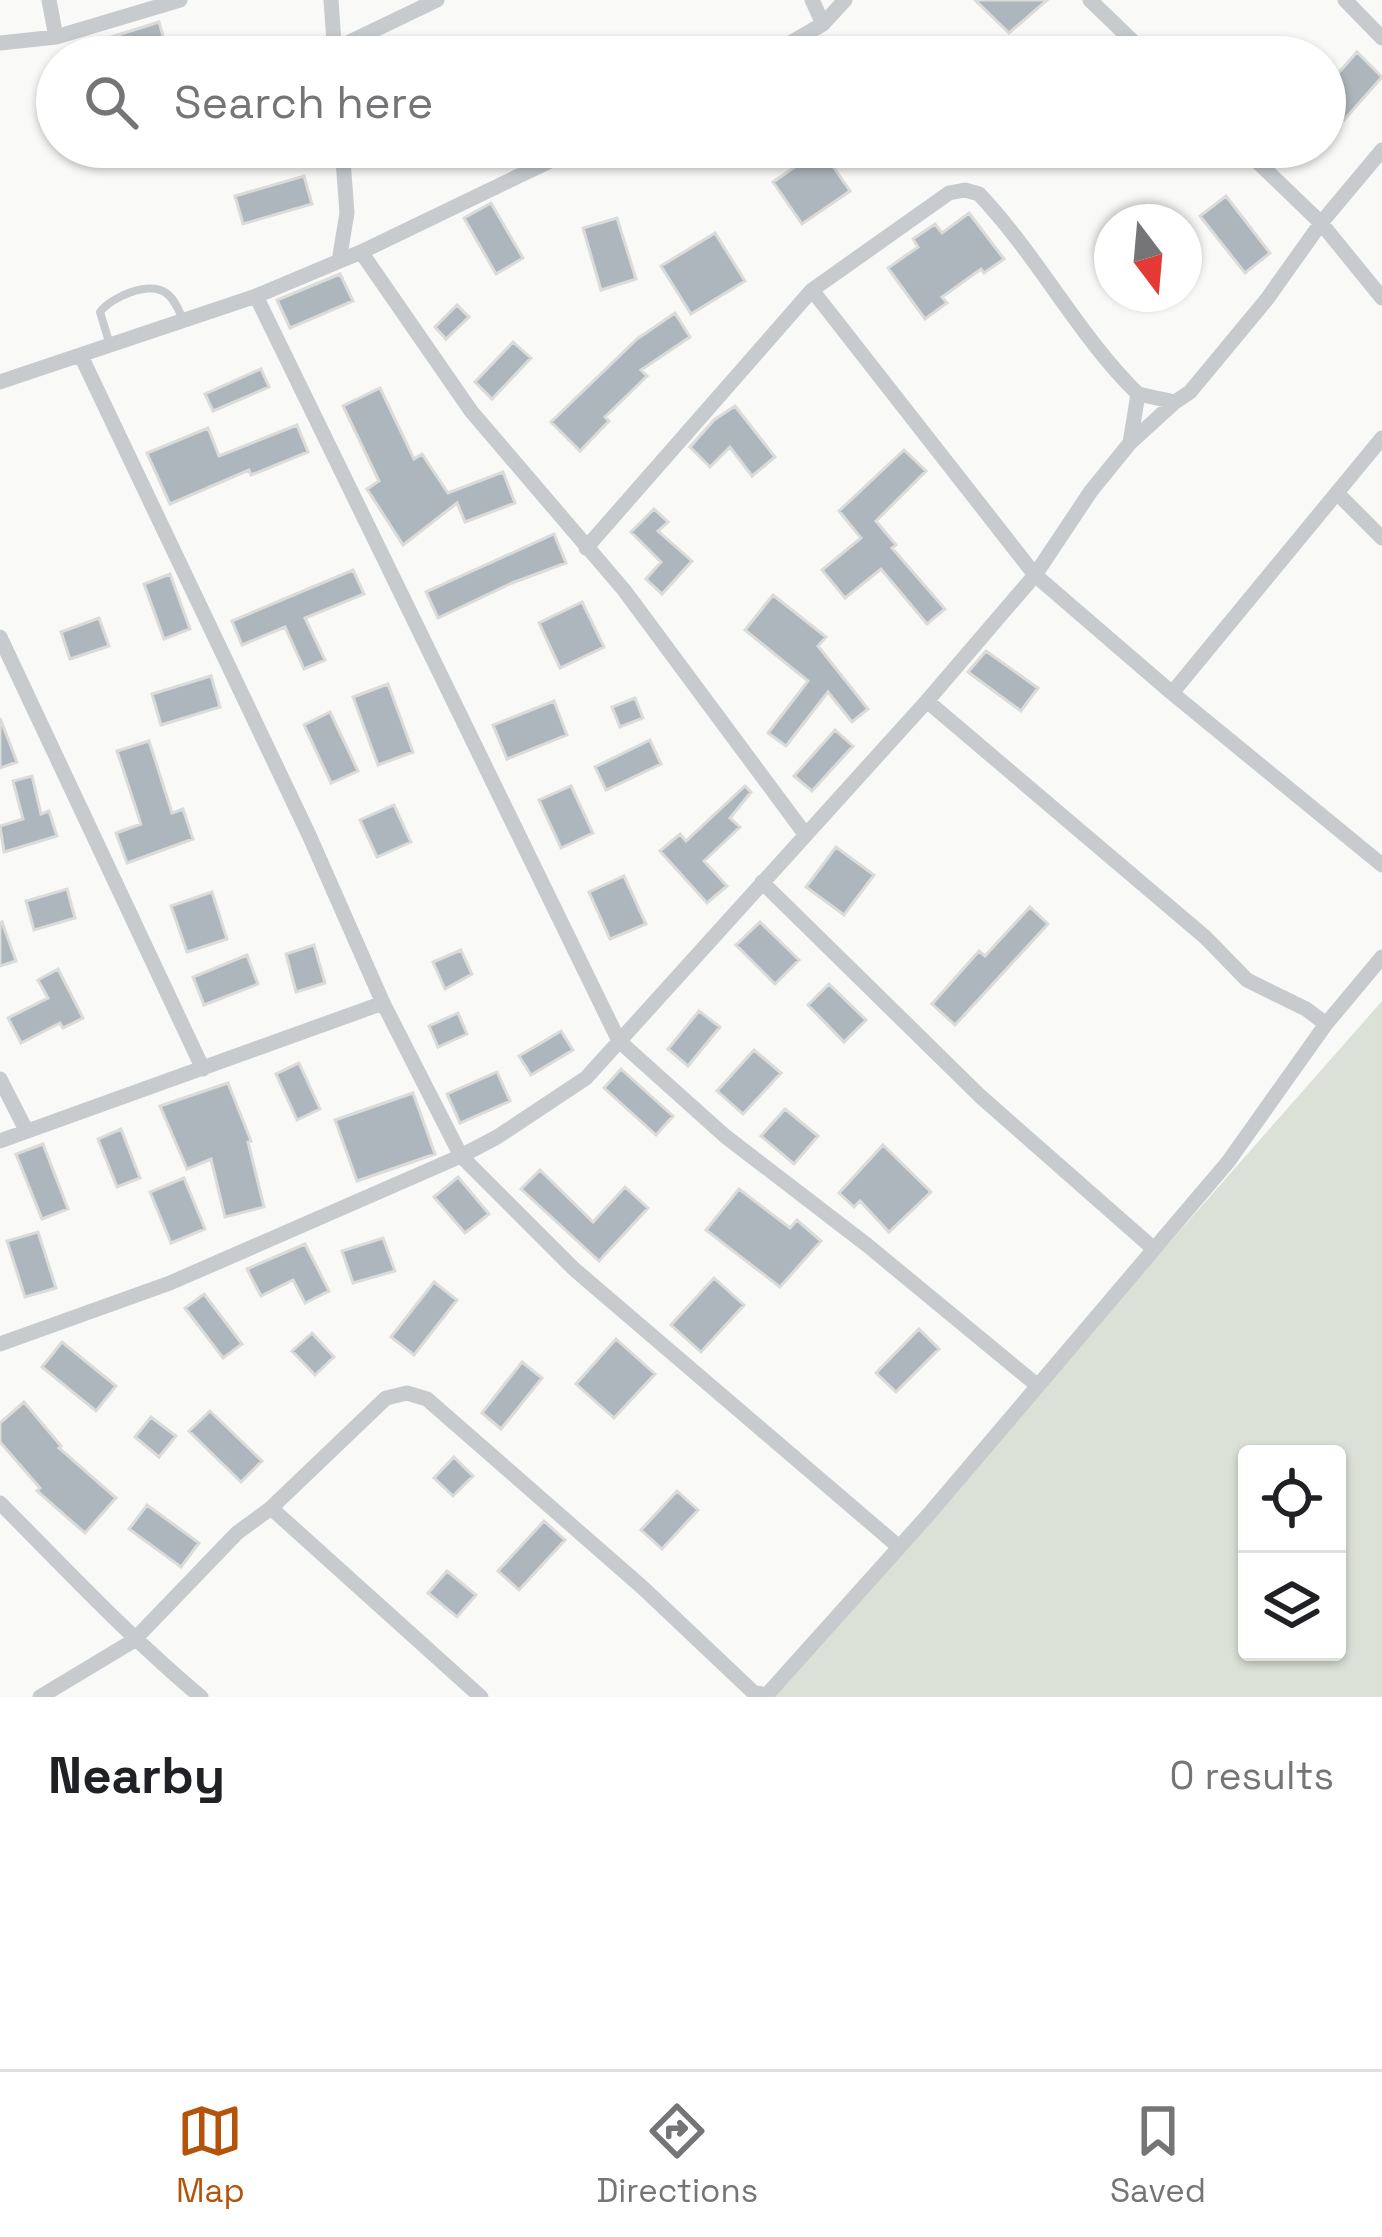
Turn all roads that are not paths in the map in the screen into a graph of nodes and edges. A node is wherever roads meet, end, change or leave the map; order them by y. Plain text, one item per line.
1 (50, 0) edge
2 (180, 0) edge
3 (331, 0) edge
4 (437, 0) edge
5 (812, 0) edge
6 (845, 0) edge
7 (1090, 0) edge
8 (1346, 0) edge
9 (823, 24) junction
10 (56, 36) edge
11 (59, 36) edge
12 (334, 36) edge
13 (368, 36) edge
14 (802, 36) edge
15 (1127, 36) edge
16 (1382, 38) edge
17 (36, 39) edge
18 (0, 43) edge
19 (1382, 151) edge
20 (344, 168) edge
21 (536, 168) edge
22 (1264, 168) edge
23 (1321, 223) junction
24 (362, 252) junction
25 (339, 261) junction
26 (812, 290) junction
27 (256, 296) junction
28 (1382, 298) edge
29 (184, 321) junction
30 (111, 346) junction
31 (81, 356) junction
32 (0, 382) edge
33 (1138, 394) junction
34 (1175, 402) junction
35 (1382, 438) edge
36 (1130, 443) junction
37 (1337, 493) junction
38 (1382, 538) edge
39 (586, 548) junction
40 (1035, 575) junction
41 (0, 637) edge
42 (1172, 694) junction
43 (927, 701) junction
44 (806, 834) junction
45 (1382, 865) edge
46 (762, 882) junction
47 (1382, 956) edge
48 (383, 1003) junction
49 (1326, 1024) junction
50 (620, 1041) junction
51 (203, 1069) junction
52 (0, 1079) edge
53 (26, 1130) junction
54 (0, 1141) edge
55 (460, 1156) junction
56 (1154, 1249) junction
57 (0, 1344) edge
58 (1038, 1386) junction
59 (0, 1503) edge
60 (271, 1508) junction
61 (899, 1547) junction
62 (133, 1641) junction
63 (766, 1696) edge
64 (40, 1697) edge
65 (200, 1697) edge
66 (481, 1697) edge

1 - 10 street
2 - 11 street
3 - 12 street
4 - 13 street
5 - 9 street
6 - 9 street
7 - 15 street
8 - 16 street
9 - 14 street
17 - 18 street
19 - 23 street
20 - 25 street
21 - 24 street
22 - 23 street
23 - 28 street
23 - 34 street
24 - 25 street
24 - 39 street
25 - 27 street
26 - 33 street
26 - 39 street
26 - 40 street
27 - 29 street
27 - 50 street
29 - 30 street
29 - 30 lane
30 - 31 street
31 - 32 street
31 - 48 street
33 - 34 street
33 - 36 street
34 - 36 street
35 - 37 street
36 - 40 street
37 - 38 street
37 - 42 street
39 - 44 street
40 - 42 street
40 - 43 street
41 - 51 street
42 - 45 street
43 - 44 street
43 - 49 street
44 - 46 street
46 - 50 street
46 - 56 street
47 - 49 street
48 - 51 street
48 - 55 street
49 - 56 street
50 - 55 street
50 - 58 street
51 - 53 street
52 - 53 street
53 - 54 street
55 - 57 street
55 - 61 street
56 - 58 street
58 - 61 street
59 - 62 street
60 - 62 street
60 - 63 street
60 - 66 street
61 - 63 street
62 - 64 street
62 - 65 street

